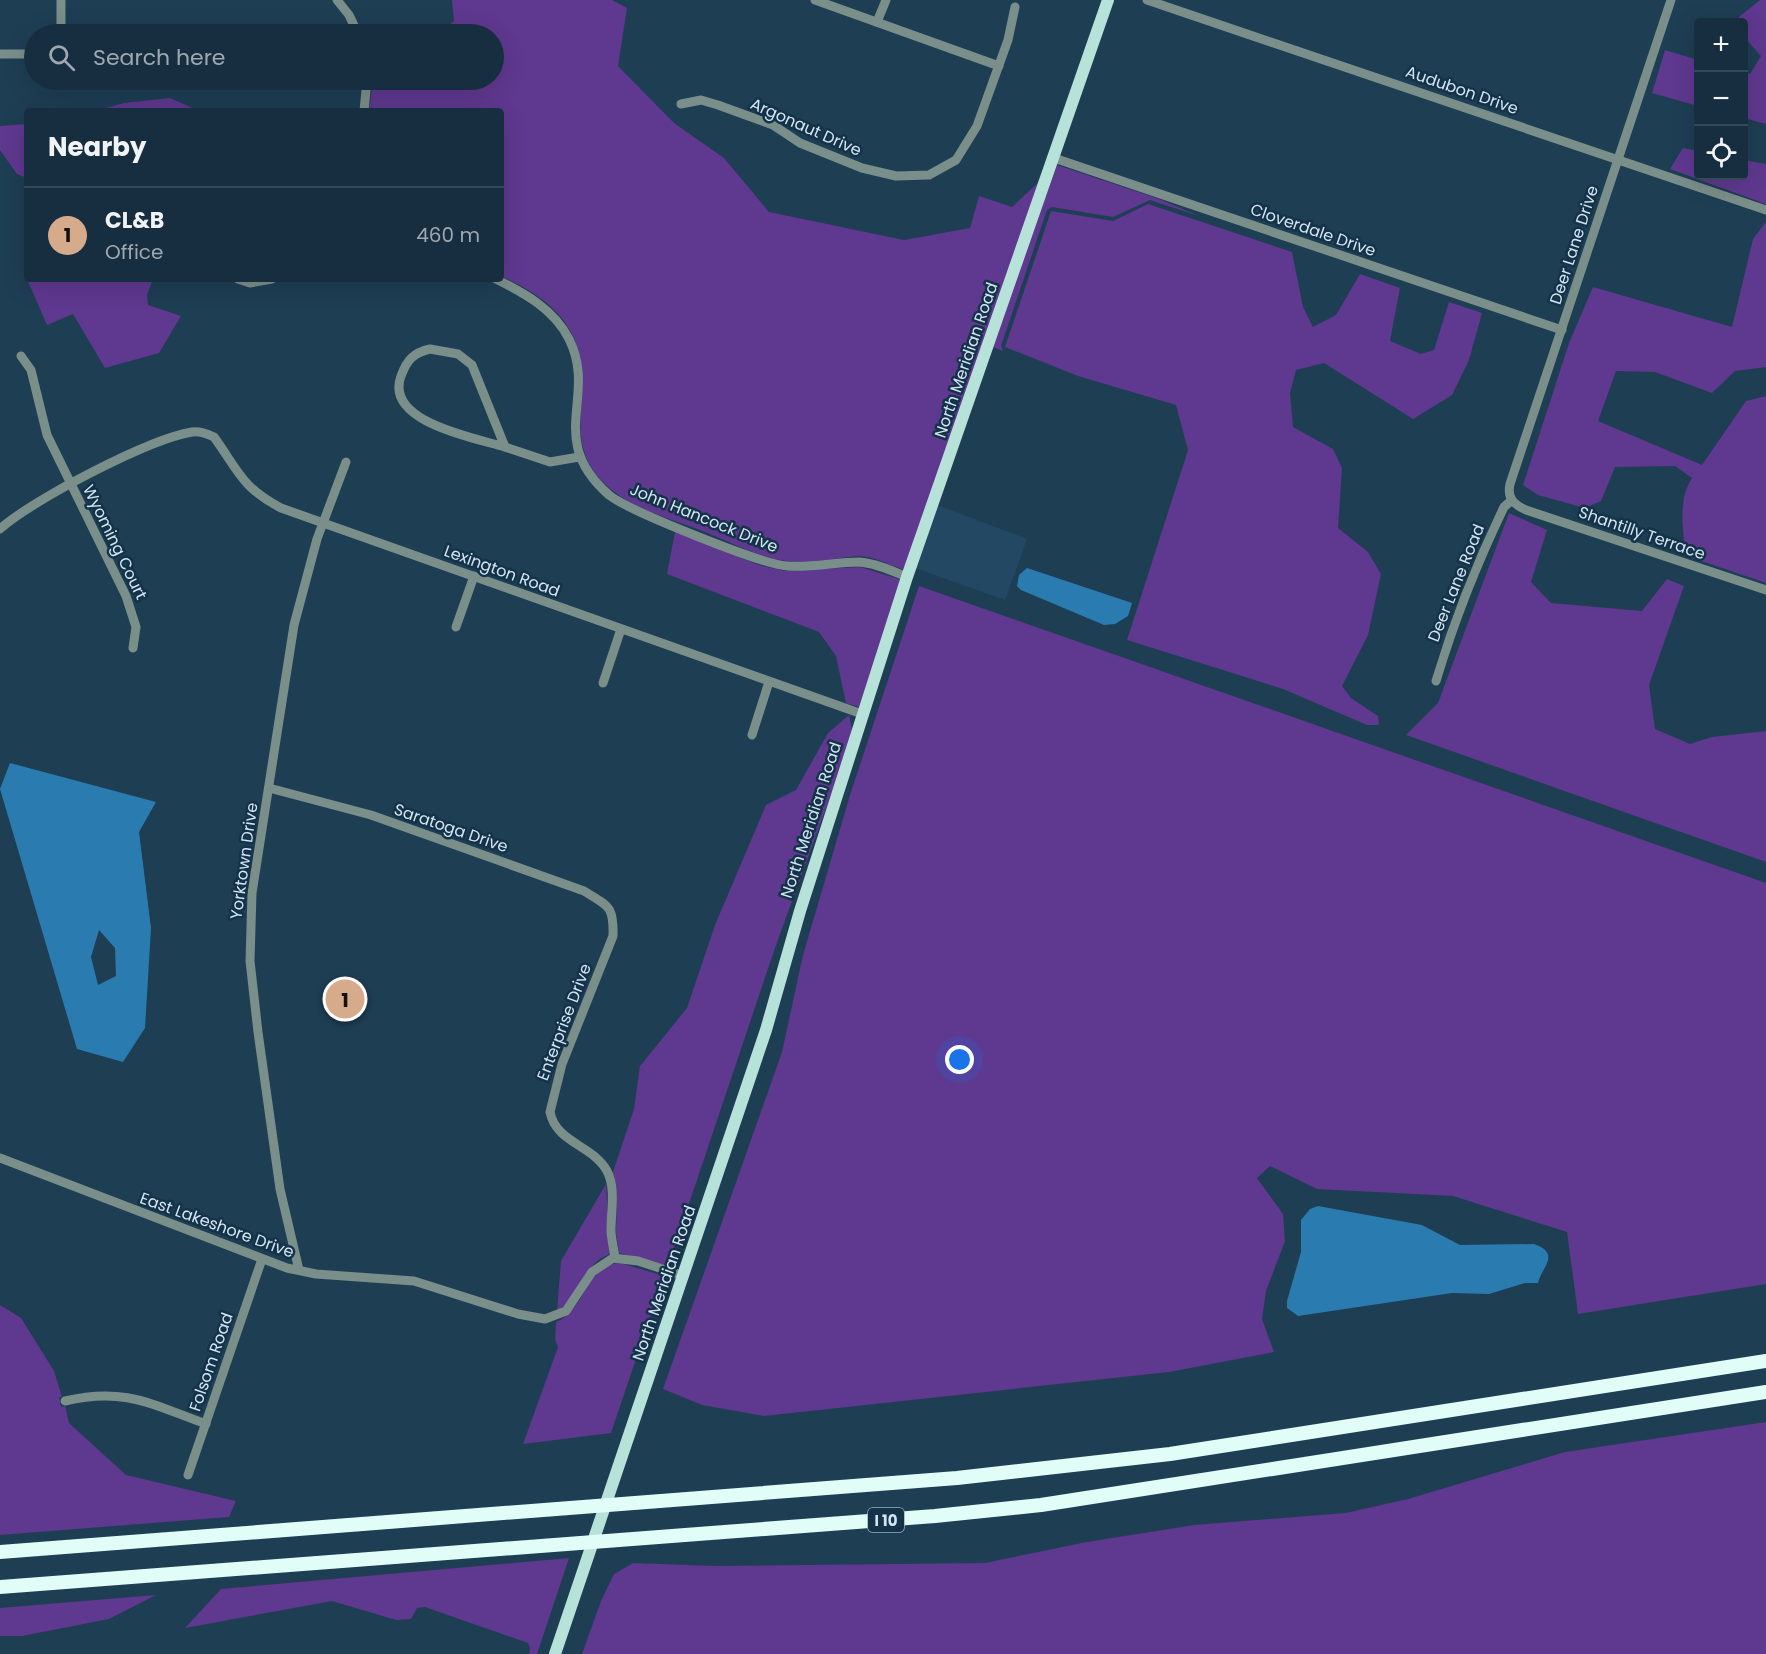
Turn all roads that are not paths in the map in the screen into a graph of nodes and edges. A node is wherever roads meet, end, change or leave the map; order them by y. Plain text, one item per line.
1 (61, 0) edge
2 (337, 0) edge
3 (815, 0) edge
4 (886, 0) edge
5 (1108, 0) edge
6 (1148, 0) edge
7 (1671, 0) edge
8 (1015, 7) dead end
9 (877, 22) junction
10 (61, 24) edge
11 (353, 24) edge
12 (0, 54) edge
13 (24, 54) edge
14 (999, 66) junction
15 (366, 90) edge
16 (681, 104) dead end
17 (364, 108) edge
18 (1054, 158) junction
19 (1618, 159) junction
20 (1766, 210) edge
21 (501, 282) edge
22 (1562, 330) junction
23 (21, 356) dead end
24 (505, 447) junction
25 (579, 457) junction
26 (346, 462) dead end
27 (71, 485) junction
28 (1512, 500) junction
29 (324, 524) junction
30 (0, 529) edge
31 (474, 576) junction
32 (908, 577) junction
33 (1766, 590) edge
34 (456, 627) dead end
35 (621, 629) junction
36 (133, 648) dead end
37 (769, 681) junction
38 (1436, 681) dead end
39 (603, 683) dead end
40 (862, 714) junction
41 (752, 735) dead end
42 (269, 788) junction
43 (614, 915) joint
44 (0, 1158) edge
45 (615, 1258) junction
46 (262, 1259) junction
47 (299, 1270) junction
48 (684, 1276) junction
49 (1766, 1361) edge
50 (1766, 1392) edge
51 (65, 1401) dead end
52 (206, 1424) junction
53 (188, 1475) dead end
54 (0, 1552) edge
55 (0, 1587) edge
56 (555, 1654) edge

1 - 10 street
2 - 11 street
3 - 9 street
4 - 9 street
5 - 18 main road, North Meridian Road
6 - 19 street, Audubon Drive
7 - 19 street, Deer Lane Drive
8 - 14 street, Argonaut Drive
9 - 14 street
12 - 13 street
14 - 16 street, Argonaut Drive
15 - 17 street
18 - 22 street, Cloverdale Drive
18 - 32 main road, North Meridian Road
19 - 20 street, Audubon Drive
19 - 22 street, Deer Lane Drive
21 - 25 street, John Hancock Drive
22 - 28 street, Deer Lane Drive
23 - 27 street, Wyoming Court
24 - 24 street
24 - 25 street
25 - 32 street, John Hancock Drive
26 - 29 street, Yorktown Drive
27 - 29 street, Lexington Road
27 - 30 street
27 - 36 street, Wyoming Court
28 - 33 street, Shantilly Terrace
28 - 38 street, Deer Lane Road
29 - 31 street, Lexington Road
29 - 42 street, Yorktown Drive
31 - 34 street
31 - 35 street, Lexington Road
32 - 40 main road, North Meridian Road
35 - 37 street, Lexington Road
35 - 39 street
37 - 40 street, Lexington Road
37 - 41 street
40 - 48 main road, North Meridian Road
42 - 43 street, Saratoga Drive
42 - 47 street, Yorktown Drive
43 - 45 street, Enterprise Drive
44 - 46 street, East Lakeshore Drive
45 - 47 street, East Lakeshore Drive
45 - 48 street
46 - 47 street, East Lakeshore Drive
46 - 52 street, Folsom Road
48 - 56 main road, North Meridian Road
49 - 54 highway, I 10
50 - 55 highway, I 10
51 - 52 street
52 - 53 street, Folsom Road

